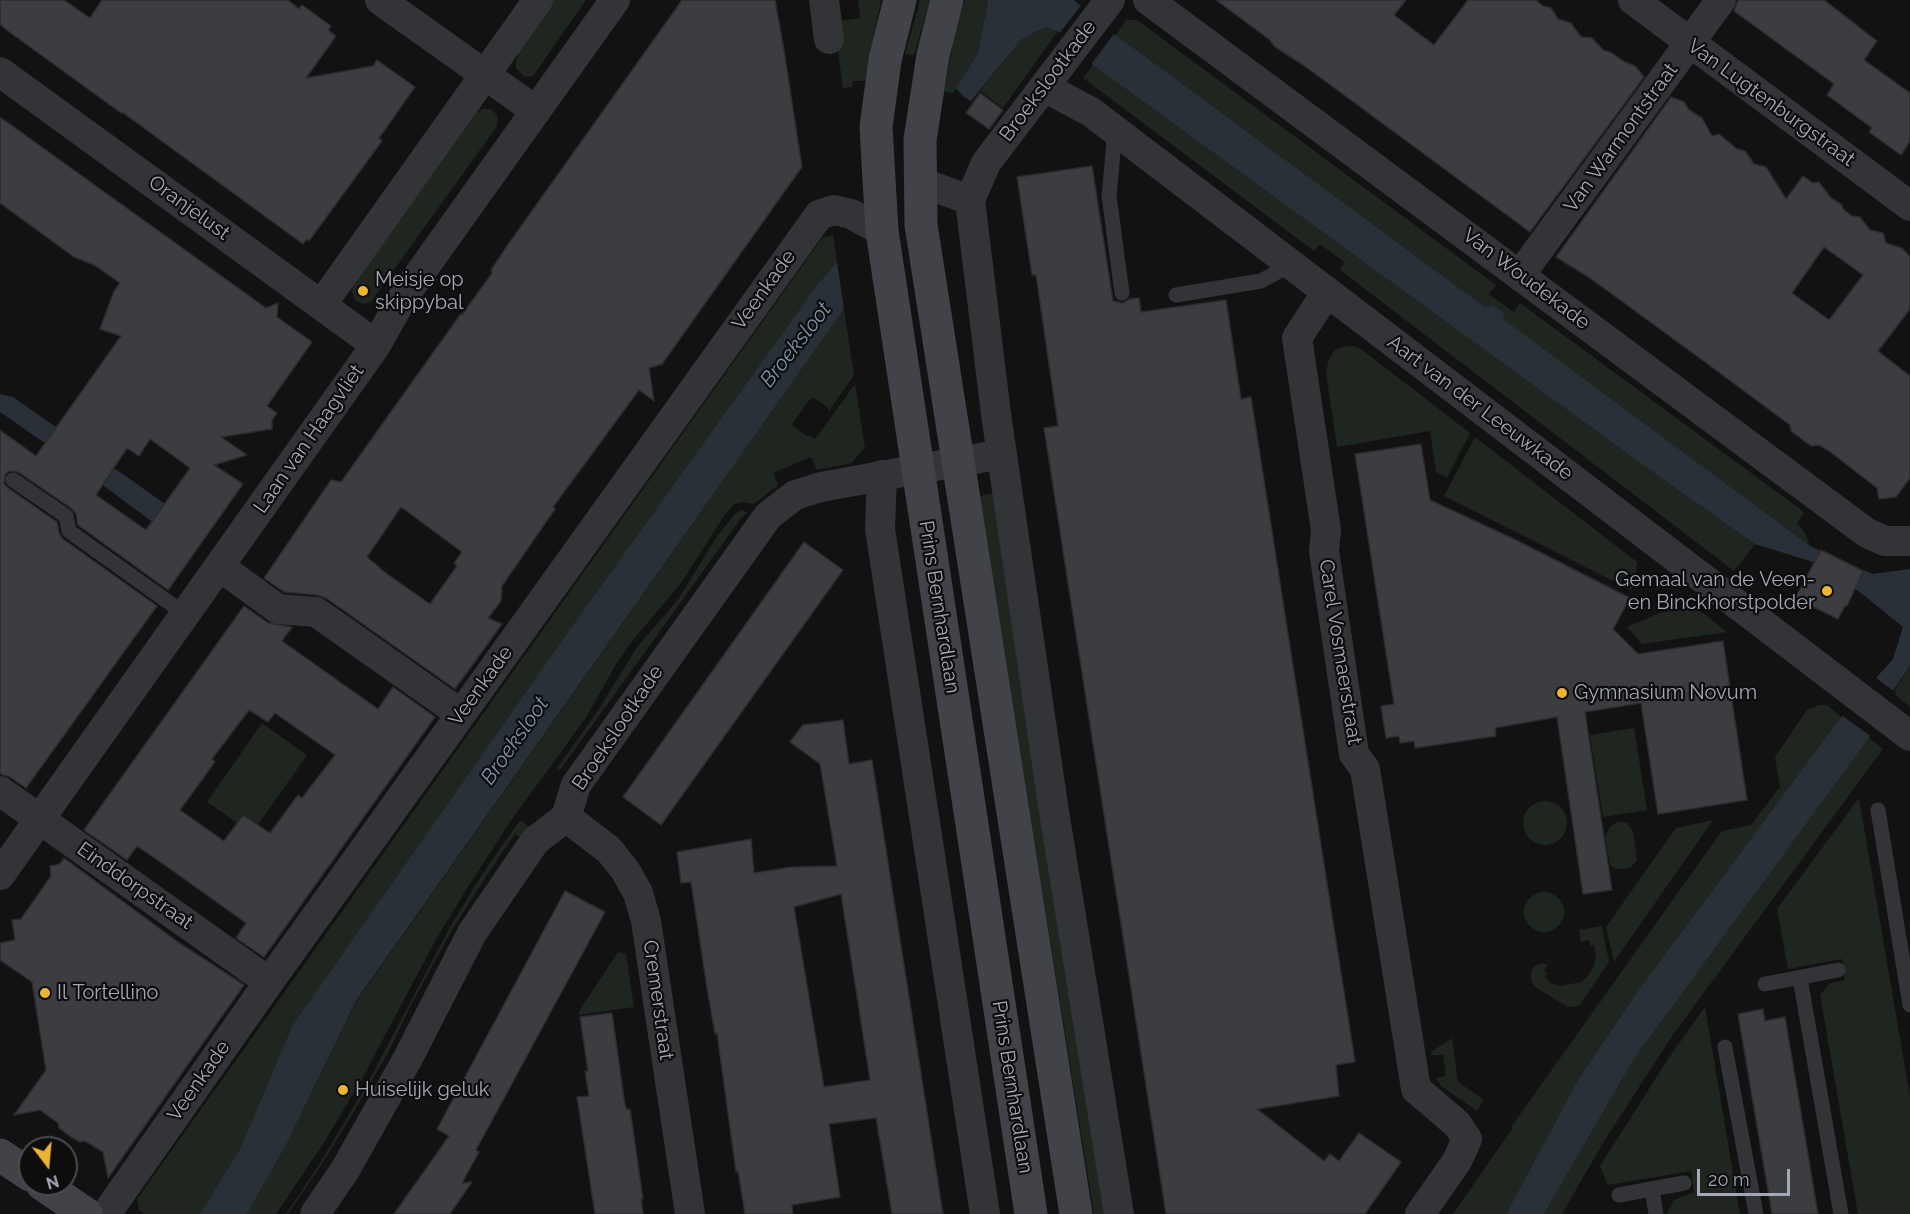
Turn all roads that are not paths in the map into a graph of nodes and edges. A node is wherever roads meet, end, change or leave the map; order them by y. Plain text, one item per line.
1 (380, 0) edge
2 (538, 0) edge
3 (615, 0) edge
4 (824, 0) edge
5 (900, 0) edge
6 (947, 0) edge
7 (1148, 0) edge
8 (1633, 0) edge
9 (1720, 0) edge
10 (1108, 2) edge
11 (829, 39) dead end
12 (1690, 44) junction
13 (0, 72) edge
14 (484, 74) junction
15 (1044, 87) junction
16 (536, 111) junction
17 (1115, 130) junction
18 (920, 182) junction
19 (970, 200) junction
20 (1910, 206) edge
21 (882, 231) junction
22 (1292, 264) junction
23 (1520, 275) junction
24 (1327, 292) junction
25 (1122, 293) dead end
26 (1176, 295) dead end
27 (322, 304) junction
28 (376, 345) junction
29 (1002, 454) junction
30 (959, 462) junction
31 (917, 468) junction
32 (882, 475) junction
33 (14, 480) dead end
34 (1910, 541) edge
35 (219, 566) junction
36 (185, 614) junction
37 (461, 714) junction
38 (1904, 731) edge
39 (0, 791) edge
40 (1878, 810) dead end
41 (566, 817) junction
42 (40, 818) junction
43 (0, 875) edge
44 (1838, 970) dead end
45 (1800, 978) junction
46 (269, 982) junction
47 (1765, 984) dead end
48 (1910, 1005) edge
49 (1725, 1047) dead end
50 (0, 1155) edge
51 (18, 1167) edge
52 (1684, 1183) dead end
53 (1652, 1189) junction
54 (1619, 1195) dead end
55 (60, 1196) edge
56 (86, 1214) edge
57 (106, 1214) edge
58 (315, 1214) edge
59 (690, 1214) edge
60 (985, 1214) edge
61 (1031, 1214) edge
62 (1076, 1214) edge
63 (1119, 1214) edge
64 (1420, 1214) edge
65 (1656, 1214) edge
66 (1756, 1214) edge
67 (1841, 1214) edge

1 - 14 street
2 - 14 street
3 - 16 street, Laan van Haagvliet
4 - 11 street
5 - 21 main road, Prins Bernhardlaan
6 - 18 main road, Prins Bernhardlaan
7 - 23 street, Van Woudekade
8 - 12 street, Van Lugtenburgstraat
9 - 12 street, Van Warmontstraat
10 - 15 street, Broekslootkade
12 - 20 street, Van Lugtenburgstraat
12 - 23 street, Van Warmontstraat
13 - 27 street, Oranjelust
14 - 16 street
14 - 27 street
15 - 17 street, Aart van der Leeuwkade
15 - 19 street, Broekslootkade
16 - 28 street, Laan van Haagvliet
17 - 22 street, Aart van der Leeuwkade
17 - 25 lane
18 - 19 street
18 - 30 main road, Prins Bernhardlaan
19 - 29 street
21 - 31 main road, Prins Bernhardlaan
21 - 37 street, Veenkade
22 - 24 street, Aart van der Leeuwkade
22 - 26 lane
23 - 34 street, Van Woudekade
24 - 38 street, Aart van der Leeuwkade
24 - 64 street, Carel Vosmaerstraat
27 - 28 street, Oranjelust
28 - 35 street, Laan van Haagvliet
29 - 30 street, Broekslootkade
29 - 63 street
30 - 31 street, Broekslootkade
30 - 62 main road, Prins Bernhardlaan
31 - 32 street, Broekslootkade
31 - 61 main road, Prins Bernhardlaan
32 - 41 street, Broekslootkade
32 - 60 street
33 - 36 lane
35 - 36 street, Laan van Haagvliet
35 - 37 street
36 - 42 street, Laan van Haagvliet
37 - 46 street, Veenkade
39 - 42 street, Einddorpstraat
40 - 48 lane
41 - 58 street
41 - 59 street, Cremerstraat
42 - 43 street, Laan van Haagvliet
42 - 46 street, Einddorpstraat
44 - 45 lane
45 - 47 lane
45 - 67 lane
46 - 57 street, Veenkade
49 - 66 lane
50 - 51 main road
52 - 53 lane
53 - 54 lane
53 - 65 lane
55 - 56 main road

